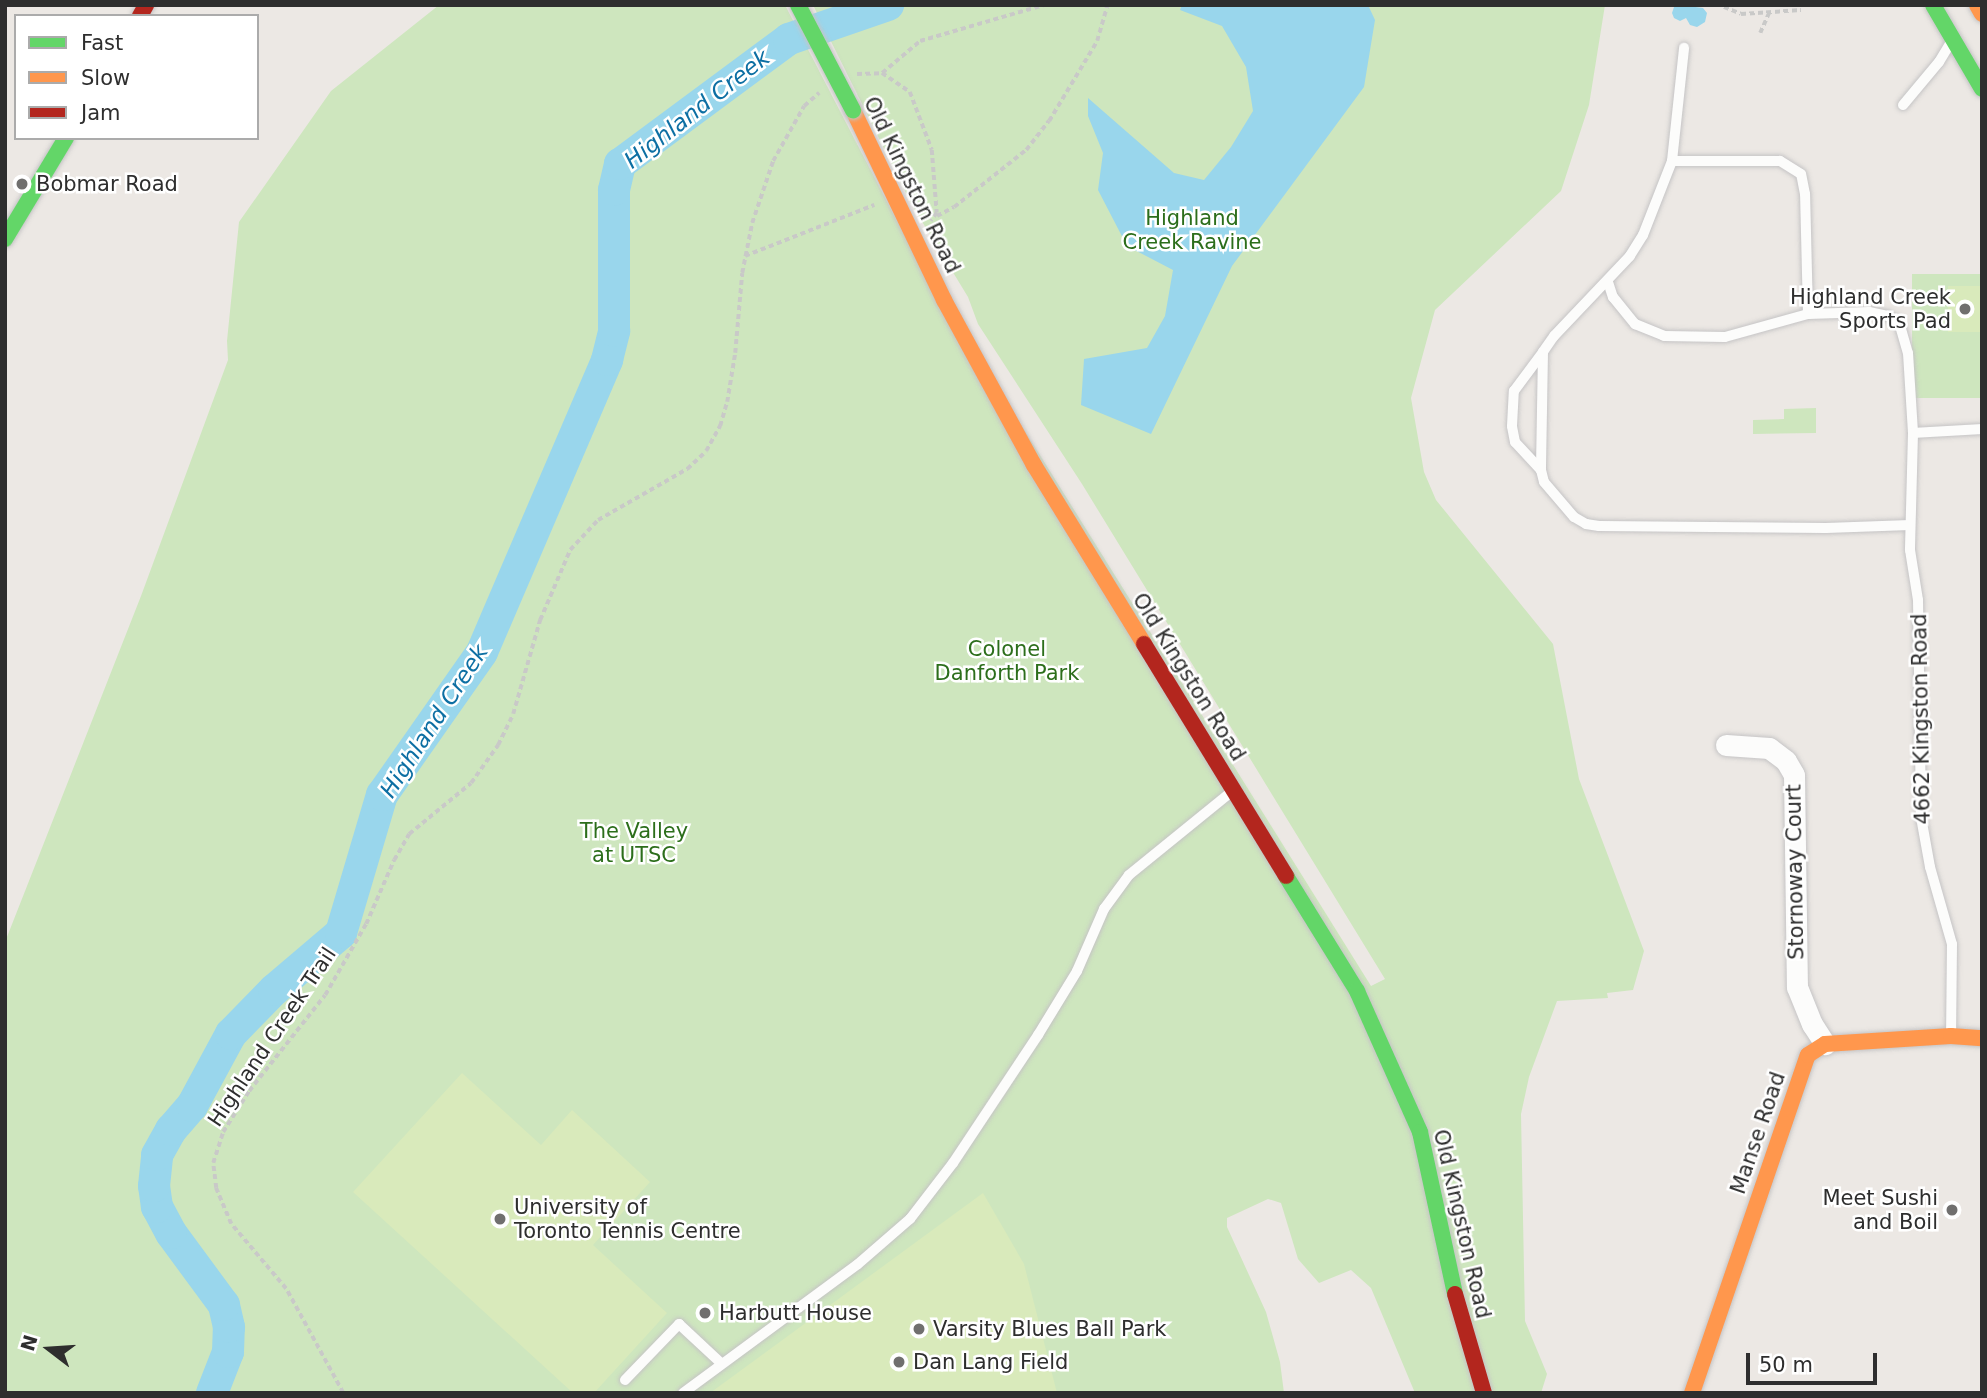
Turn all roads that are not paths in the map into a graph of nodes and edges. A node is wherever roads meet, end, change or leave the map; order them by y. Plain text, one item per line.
1 (798, 5) edge
2 (1933, 5) edge
3 (1975, 5) edge
4 (1982, 14) edge
5 (1954, 37) junction
6 (1684, 48) dead end
7 (1982, 89) edge
8 (1903, 105) dead end
9 (65, 140) edge
10 (1672, 162) junction
11 (5, 239) edge
12 (1608, 282) junction
13 (1808, 314) junction
14 (1543, 352) junction
15 (1982, 429) edge
16 (1913, 433) junction
17 (1541, 470) junction
18 (1910, 525) junction
19 (1726, 745) dead end
20 (1233, 790) junction
21 (1951, 1036) junction
22 (1982, 1038) edge
23 (1825, 1044) junction
24 (721, 1363) junction
25 (625, 1380) dead end
26 (683, 1393) edge
27 (1484, 1393) edge
28 (1692, 1393) edge

1 - 20 street, Old Kingston Road, bridge
2 - 5 street
3 - 4 street
3 - 5 street
5 - 7 street
5 - 8 lane
6 - 10 lane
9 - 11 street
10 - 12 lane
10 - 13 lane
12 - 13 lane, 4662 Kingston Road
12 - 14 lane
13 - 16 lane, 4662 Kingston Road
14 - 17 lane
14 - 17 lane
15 - 16 lane
16 - 18 lane, 4662 Kingston Road
17 - 18 lane
18 - 21 lane, 4662 Kingston Road
19 - 23 street, Stornoway Court
20 - 24 lane
20 - 27 street, Old Kingston Road
21 - 22 street
21 - 23 street
23 - 28 street, Manse Road
24 - 25 lane
24 - 26 lane

